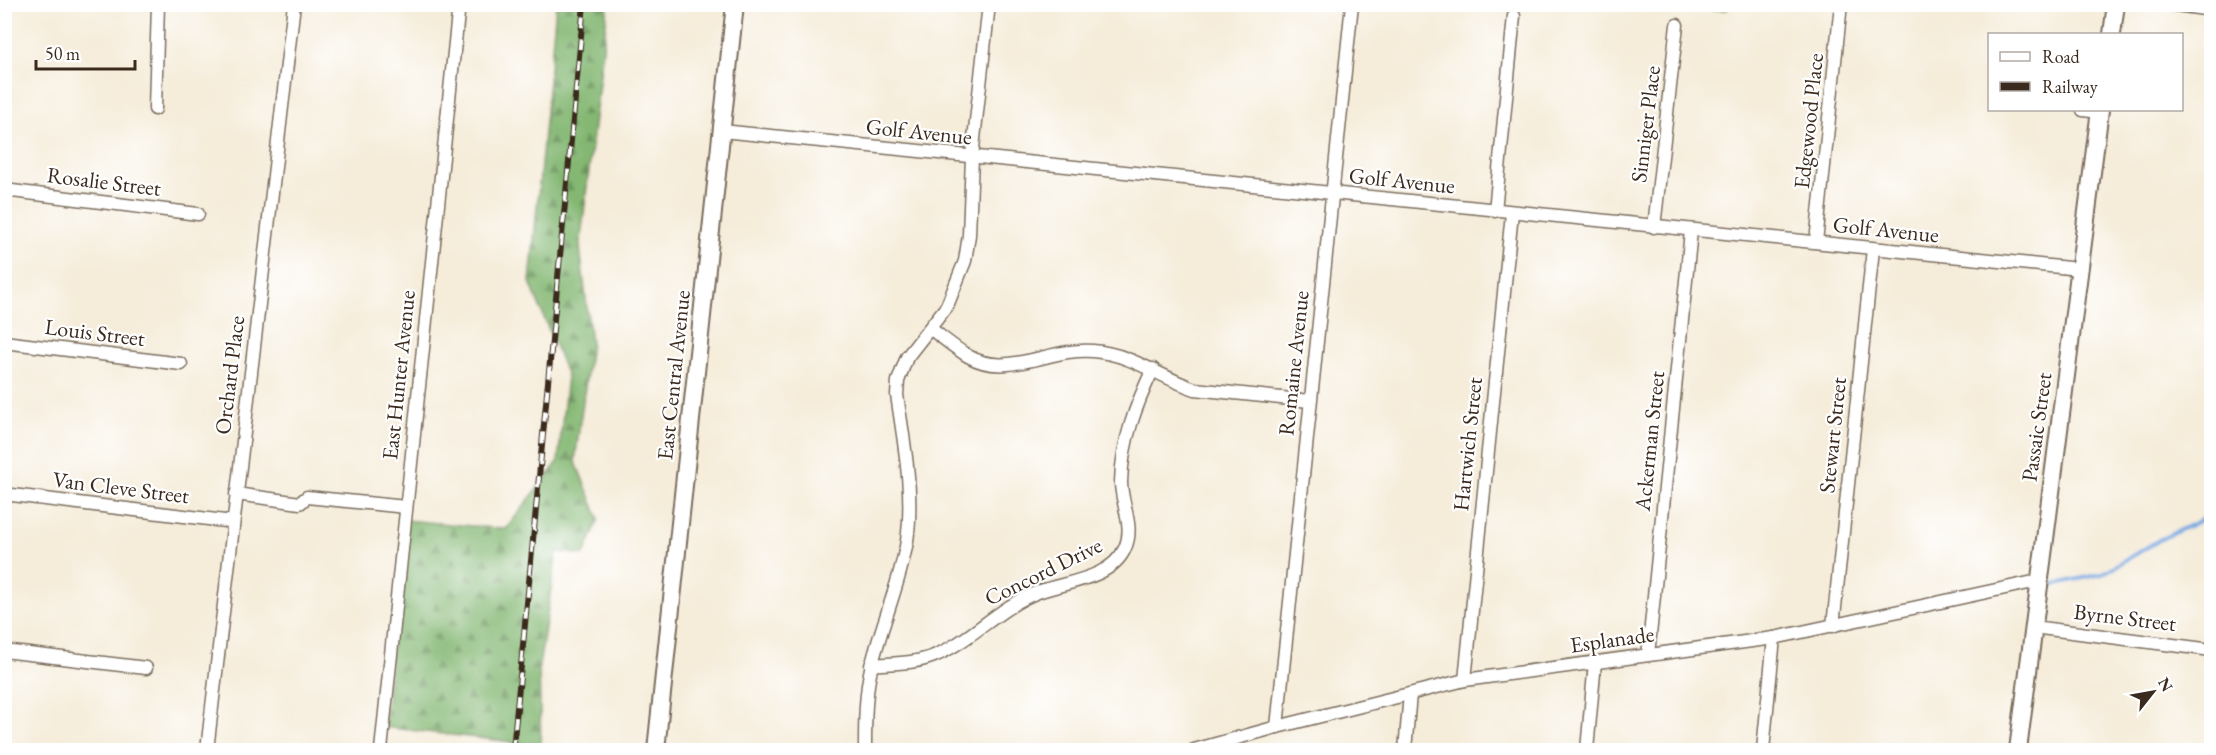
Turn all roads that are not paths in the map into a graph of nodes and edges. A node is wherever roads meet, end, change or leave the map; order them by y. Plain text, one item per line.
1 (158, 4) edge
2 (294, 4) edge
3 (459, 4) edge
4 (735, 4) edge
5 (989, 4) edge
6 (1352, 4) edge
7 (1841, 4) edge
8 (2116, 4) edge
9 (2168, 4) edge
10 (2211, 10) edge
11 (1514, 16) dead end
12 (1677, 25) dead end
13 (2112, 33) edge
14 (155, 109) dead end
15 (2100, 111) edge
16 (722, 131) junction
17 (972, 158) junction
18 (4, 189) edge
19 (1332, 194) junction
20 (1495, 211) junction
21 (1512, 213) junction
22 (198, 214) dead end
23 (1654, 227) junction
24 (1691, 231) junction
25 (1816, 242) junction
26 (1873, 249) junction
27 (2079, 269) junction
28 (931, 329) junction
29 (4, 342) edge
30 (181, 364) dead end
31 (1153, 369) junction
32 (1310, 401) junction
33 (4, 494) edge
34 (236, 494) junction
35 (406, 507) junction
36 (233, 522) junction
37 (2038, 581) junction
38 (1833, 626) junction
39 (2033, 627) junction
40 (1774, 638) junction
41 (2211, 650) edge
42 (4, 651) edge
43 (1648, 655) junction
44 (1595, 663) junction
45 (871, 665) junction
46 (146, 668) dead end
47 (1464, 680) junction
48 (1410, 694) junction
49 (1277, 727) junction
50 (1225, 746) edge
51 (207, 750) edge
52 (381, 750) edge
53 (656, 750) edge
54 (865, 750) edge
55 (1194, 750) edge
56 (1405, 750) edge
57 (1587, 750) edge
58 (1763, 750) edge
59 (2018, 750) edge

1 - 14 street
2 - 34 street, Orchard Place
3 - 35 street, East Hunter Avenue
4 - 16 street, East Central Avenue
5 - 17 street
6 - 19 street, Romaine Avenue
7 - 25 street, Edgewood Place
8 - 13 street
9 - 10 street
11 - 20 street
12 - 23 street, Sinniger Place
15 - 27 street, Passaic Street
16 - 17 street, Golf Avenue
16 - 53 street, East Central Avenue
17 - 19 street, Golf Avenue
17 - 28 street
18 - 22 street, Rosalie Street
19 - 20 street, Golf Avenue
19 - 32 street, Romaine Avenue
20 - 21 street, Golf Avenue
21 - 23 street, Golf Avenue
21 - 47 street, Hartwich Street
23 - 24 street, Golf Avenue
24 - 25 street, Golf Avenue
24 - 43 street, Ackerman Street
25 - 26 street, Golf Avenue
26 - 27 street, Golf Avenue
26 - 38 street, Stewart Street
27 - 37 street, Passaic Street
28 - 31 street
28 - 45 street
29 - 30 street, Louis Street
31 - 32 street
31 - 45 street, Concord Drive
32 - 49 street, Romaine Avenue
33 - 36 street, Van Cleve Street
34 - 35 street
34 - 36 street, Orchard Place
35 - 52 street, East Hunter Avenue
36 - 51 street, Orchard Place
37 - 38 street, Esplanade
37 - 39 street, Passaic Street
38 - 40 street, Esplanade
39 - 41 street, Byrne Street
39 - 59 street, Passaic Street
40 - 43 street, Esplanade
40 - 58 street
42 - 46 street
43 - 44 street, Esplanade
44 - 47 street, Esplanade
44 - 57 street
45 - 54 street
47 - 48 street, Esplanade
48 - 49 street, Esplanade
48 - 56 street
49 - 50 street, Esplanade
50 - 55 street, Esplanade

